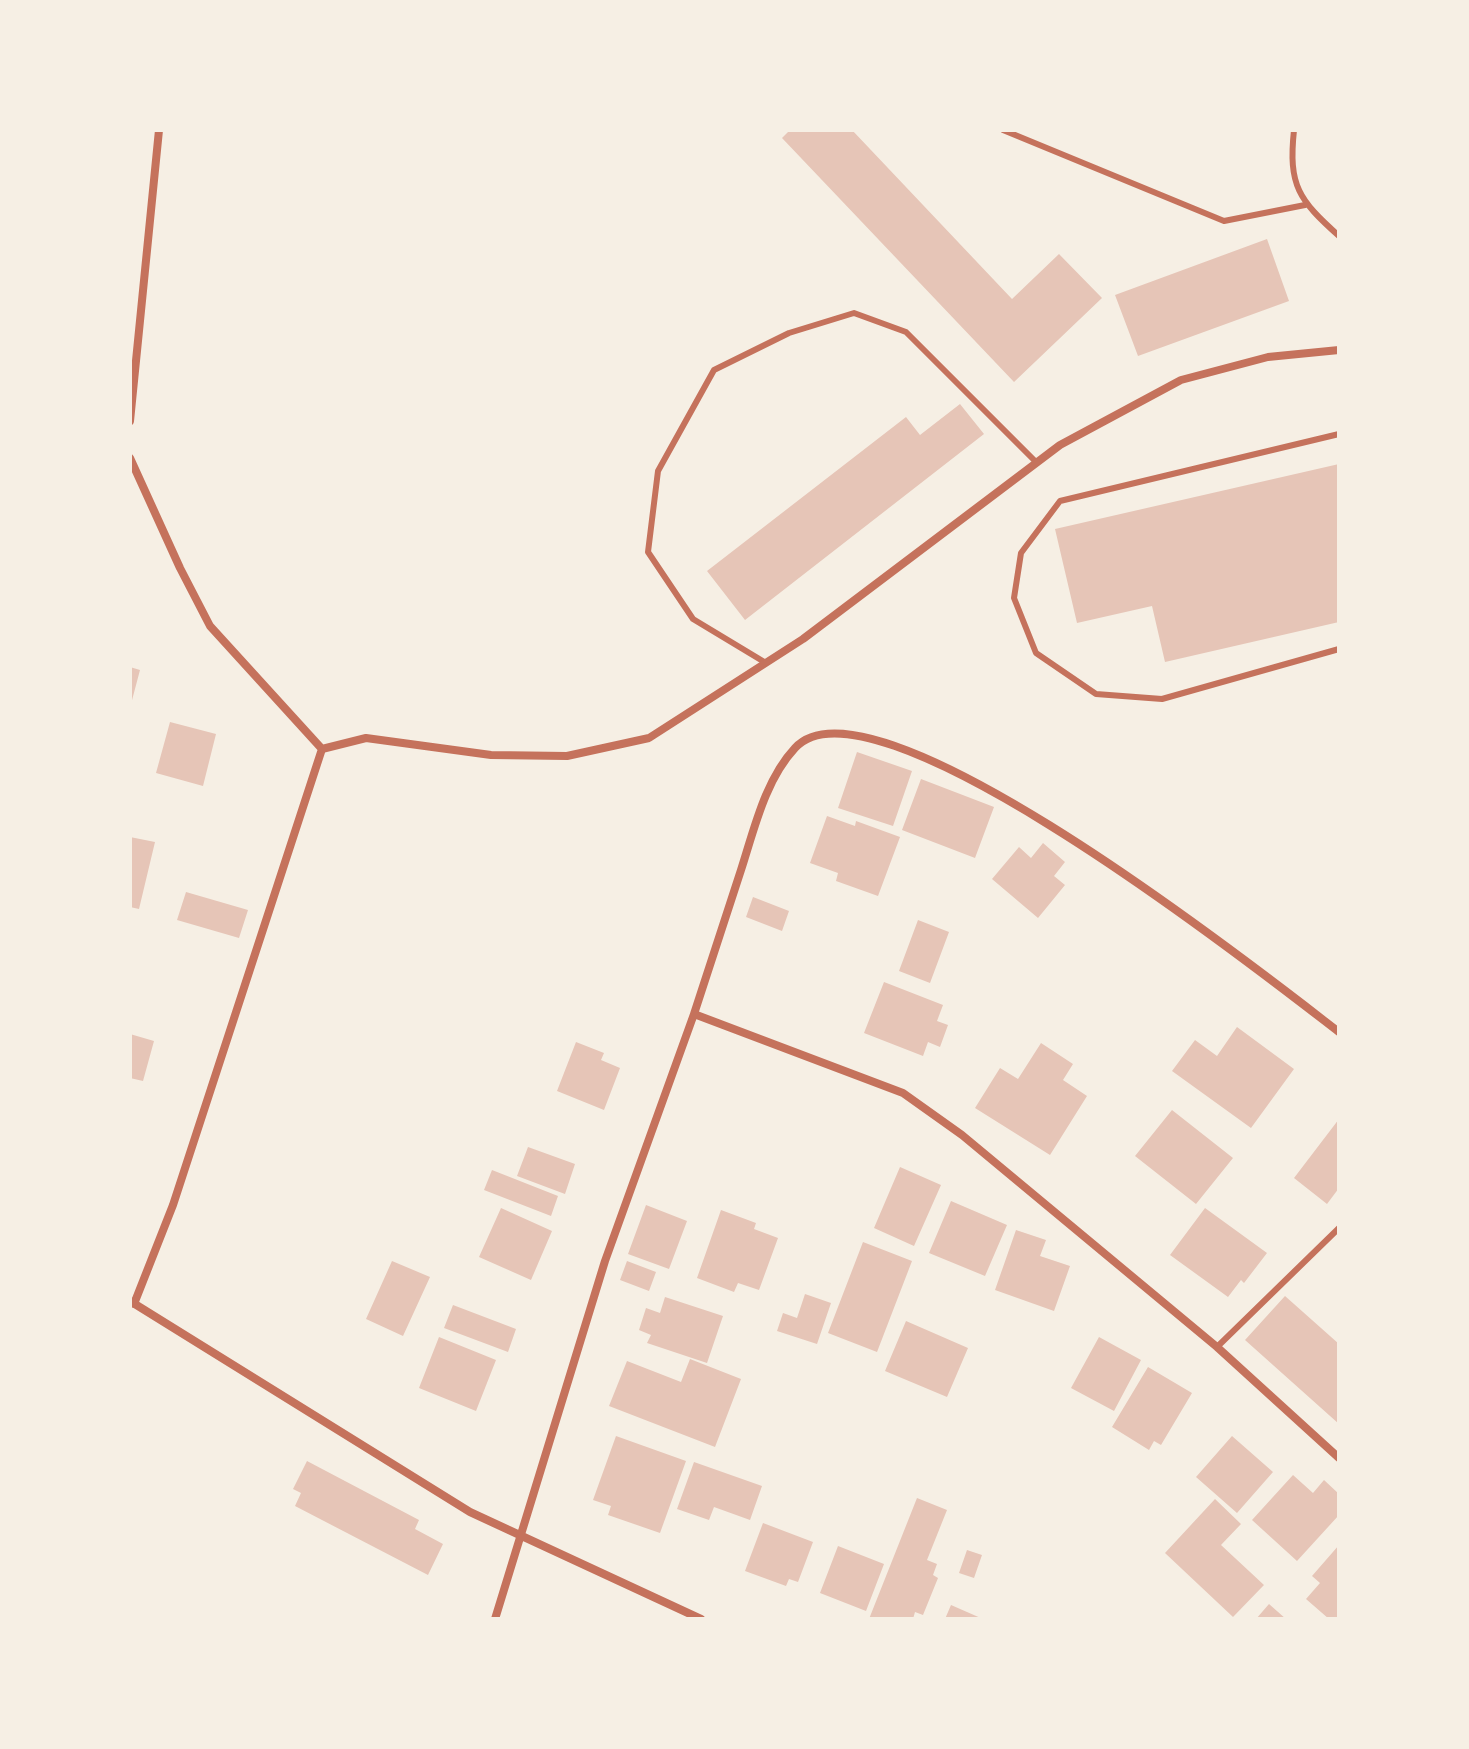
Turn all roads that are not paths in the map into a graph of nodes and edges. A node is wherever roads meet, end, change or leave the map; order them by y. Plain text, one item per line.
1 (159, 130) edge
2 (1003, 130) edge
3 (1294, 130) edge
4 (1305, 205) junction
5 (1339, 236) edge
6 (1339, 350) edge
7 (130, 421) edge
8 (1339, 434) edge
9 (130, 458) edge
10 (1037, 463) junction
11 (1339, 649) edge
12 (766, 663) junction
13 (322, 749) junction
14 (694, 1014) junction
15 (1339, 1032) edge
16 (1339, 1228) edge
17 (132, 1302) edge
18 (1217, 1347) junction
19 (1339, 1458) edge
20 (518, 1537) junction
21 (495, 1619) edge
22 (701, 1619) edge

1 - 7 street
2 - 4 lane
3 - 4 lane
4 - 5 lane
6 - 10 street
8 - 11 lane
9 - 13 street
10 - 12 street
10 - 12 lane
12 - 13 street
13 - 17 street
14 - 15 street
14 - 18 street
14 - 20 street
16 - 18 lane
17 - 20 street
18 - 19 street
20 - 21 street
20 - 22 street

